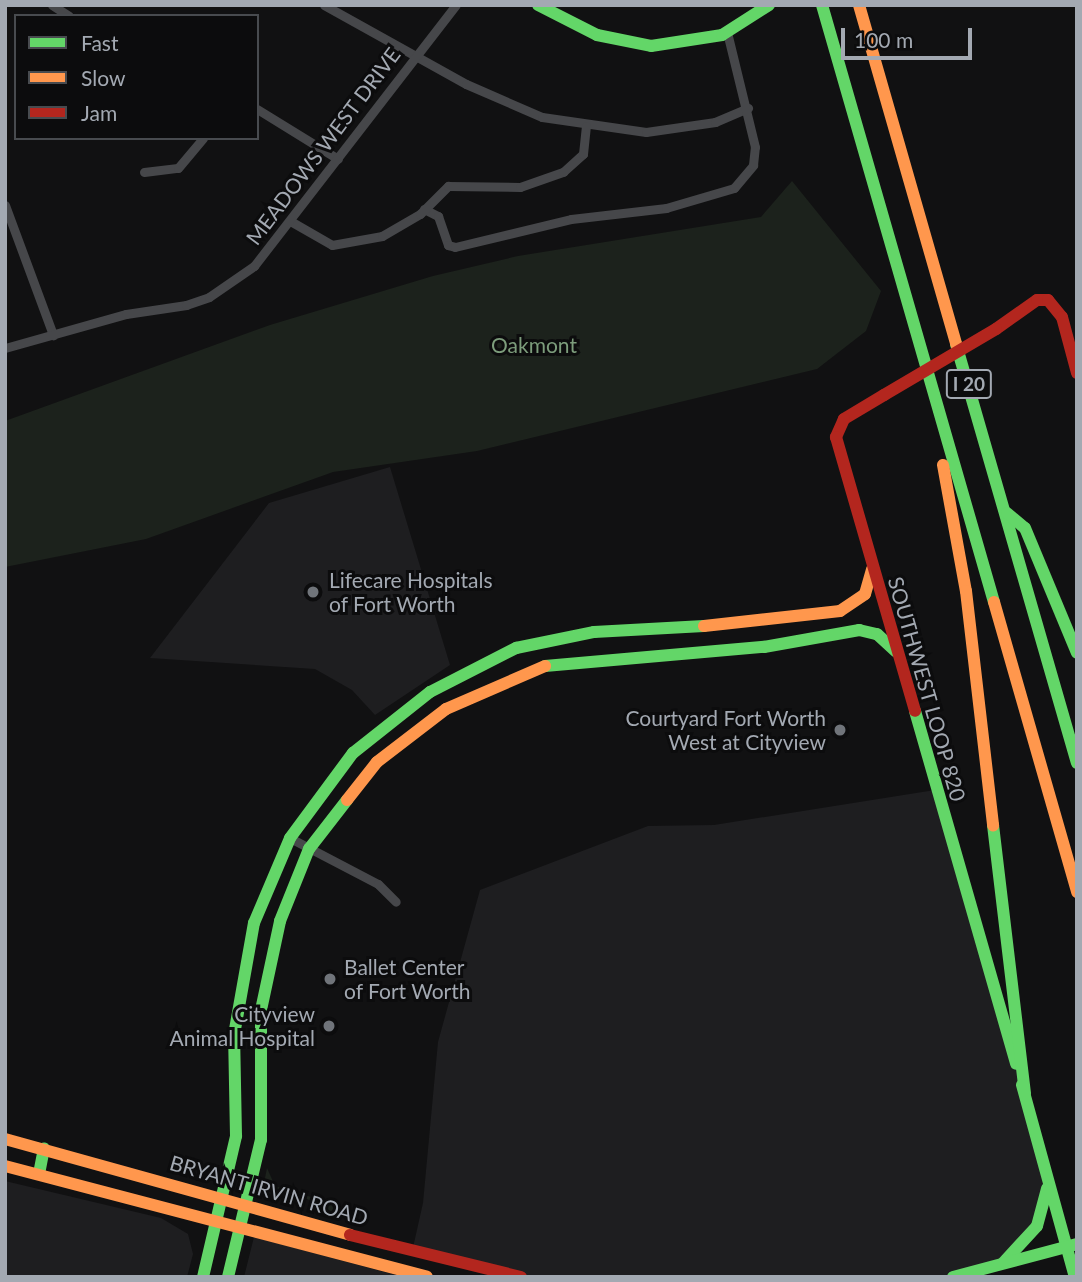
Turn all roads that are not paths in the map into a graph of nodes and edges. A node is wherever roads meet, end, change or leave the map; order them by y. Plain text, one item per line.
1 (324, 5) edge
2 (456, 5) edge
3 (538, 5) edge
4 (769, 5) edge
5 (822, 5) edge
6 (859, 5) edge
7 (727, 32) junction
8 (416, 54) junction
9 (748, 108) junction
10 (259, 110) edge
11 (586, 126) junction
12 (201, 140) edge
13 (338, 159) junction
14 (144, 172) dead end
15 (5, 205) edge
16 (424, 209) junction
17 (292, 222) junction
18 (53, 335) junction
19 (5, 348) edge
20 (1077, 373) edge
21 (933, 401) junction
22 (1007, 513) junction
23 (872, 569) junction
24 (626, 630) junction
25 (896, 652) junction
26 (623, 653) junction
27 (1077, 653) edge
28 (409, 707) junction
29 (421, 724) junction
30 (1077, 763) edge
31 (290, 838) junction
32 (309, 849) junction
33 (1077, 892) edge
34 (396, 902) dead end
35 (237, 1008) junction
36 (261, 1010) junction
37 (1025, 1093) junction
38 (5, 1139) edge
39 (44, 1148) junction
40 (5, 1166) edge
41 (1046, 1167) junction
42 (40, 1174) junction
43 (223, 1198) junction
44 (246, 1204) junction
45 (217, 1222) junction
46 (240, 1228) junction
47 (1072, 1245) edge
48 (1001, 1264) junction
49 (1073, 1276) edge
50 (203, 1277) edge
51 (228, 1277) edge
52 (427, 1277) edge
53 (522, 1277) edge
54 (953, 1277) edge

1 - 8 street
2 - 8 street, MEADOWS WEST DRIVE
3 - 7 main road
4 - 7 main road
5 - 21 main road, I 20
6 - 22 main road, I 20
7 - 9 street
8 - 11 street
8 - 13 street, MEADOWS WEST DRIVE
9 - 11 street
9 - 16 street
10 - 13 street
11 - 16 street
12 - 14 street
13 - 17 street, MEADOWS WEST DRIVE
15 - 18 street
16 - 17 street
17 - 18 street, MEADOWS WEST DRIVE
18 - 19 street, MEADOWS WEST DRIVE
20 - 23 main road, SOUTHWEST LOOP 820, bridge
21 - 33 main road, I 20
21 - 37 main road
22 - 27 main road
22 - 30 main road, I 20
23 - 24 main road
23 - 25 main road, SOUTHWEST LOOP 820
24 - 26 main road
24 - 28 main road
25 - 26 main road
25 - 37 main road, SOUTHWEST LOOP 820
26 - 29 main road
28 - 29 main road
28 - 31 main road
29 - 32 main road
31 - 32 street
31 - 35 main road
32 - 34 street
32 - 36 main road
35 - 36 main road
35 - 43 main road
36 - 44 main road
37 - 41 main road, SOUTHWEST LOOP 820
38 - 39 main road, BRYANT IRVIN ROAD
39 - 42 main road
39 - 43 main road, BRYANT IRVIN ROAD
40 - 42 main road, BRYANT IRVIN ROAD
41 - 47 main road, SOUTHWEST LOOP 820
41 - 48 main road
42 - 45 main road, BRYANT IRVIN ROAD
43 - 44 main road, BRYANT IRVIN ROAD
43 - 45 main road
44 - 46 main road
44 - 53 main road, BRYANT IRVIN ROAD
45 - 46 main road, BRYANT IRVIN ROAD
45 - 50 main road
46 - 51 main road
46 - 52 main road, BRYANT IRVIN ROAD
47 - 48 main road
47 - 49 main road, SOUTHWEST LOOP 820
48 - 54 main road

